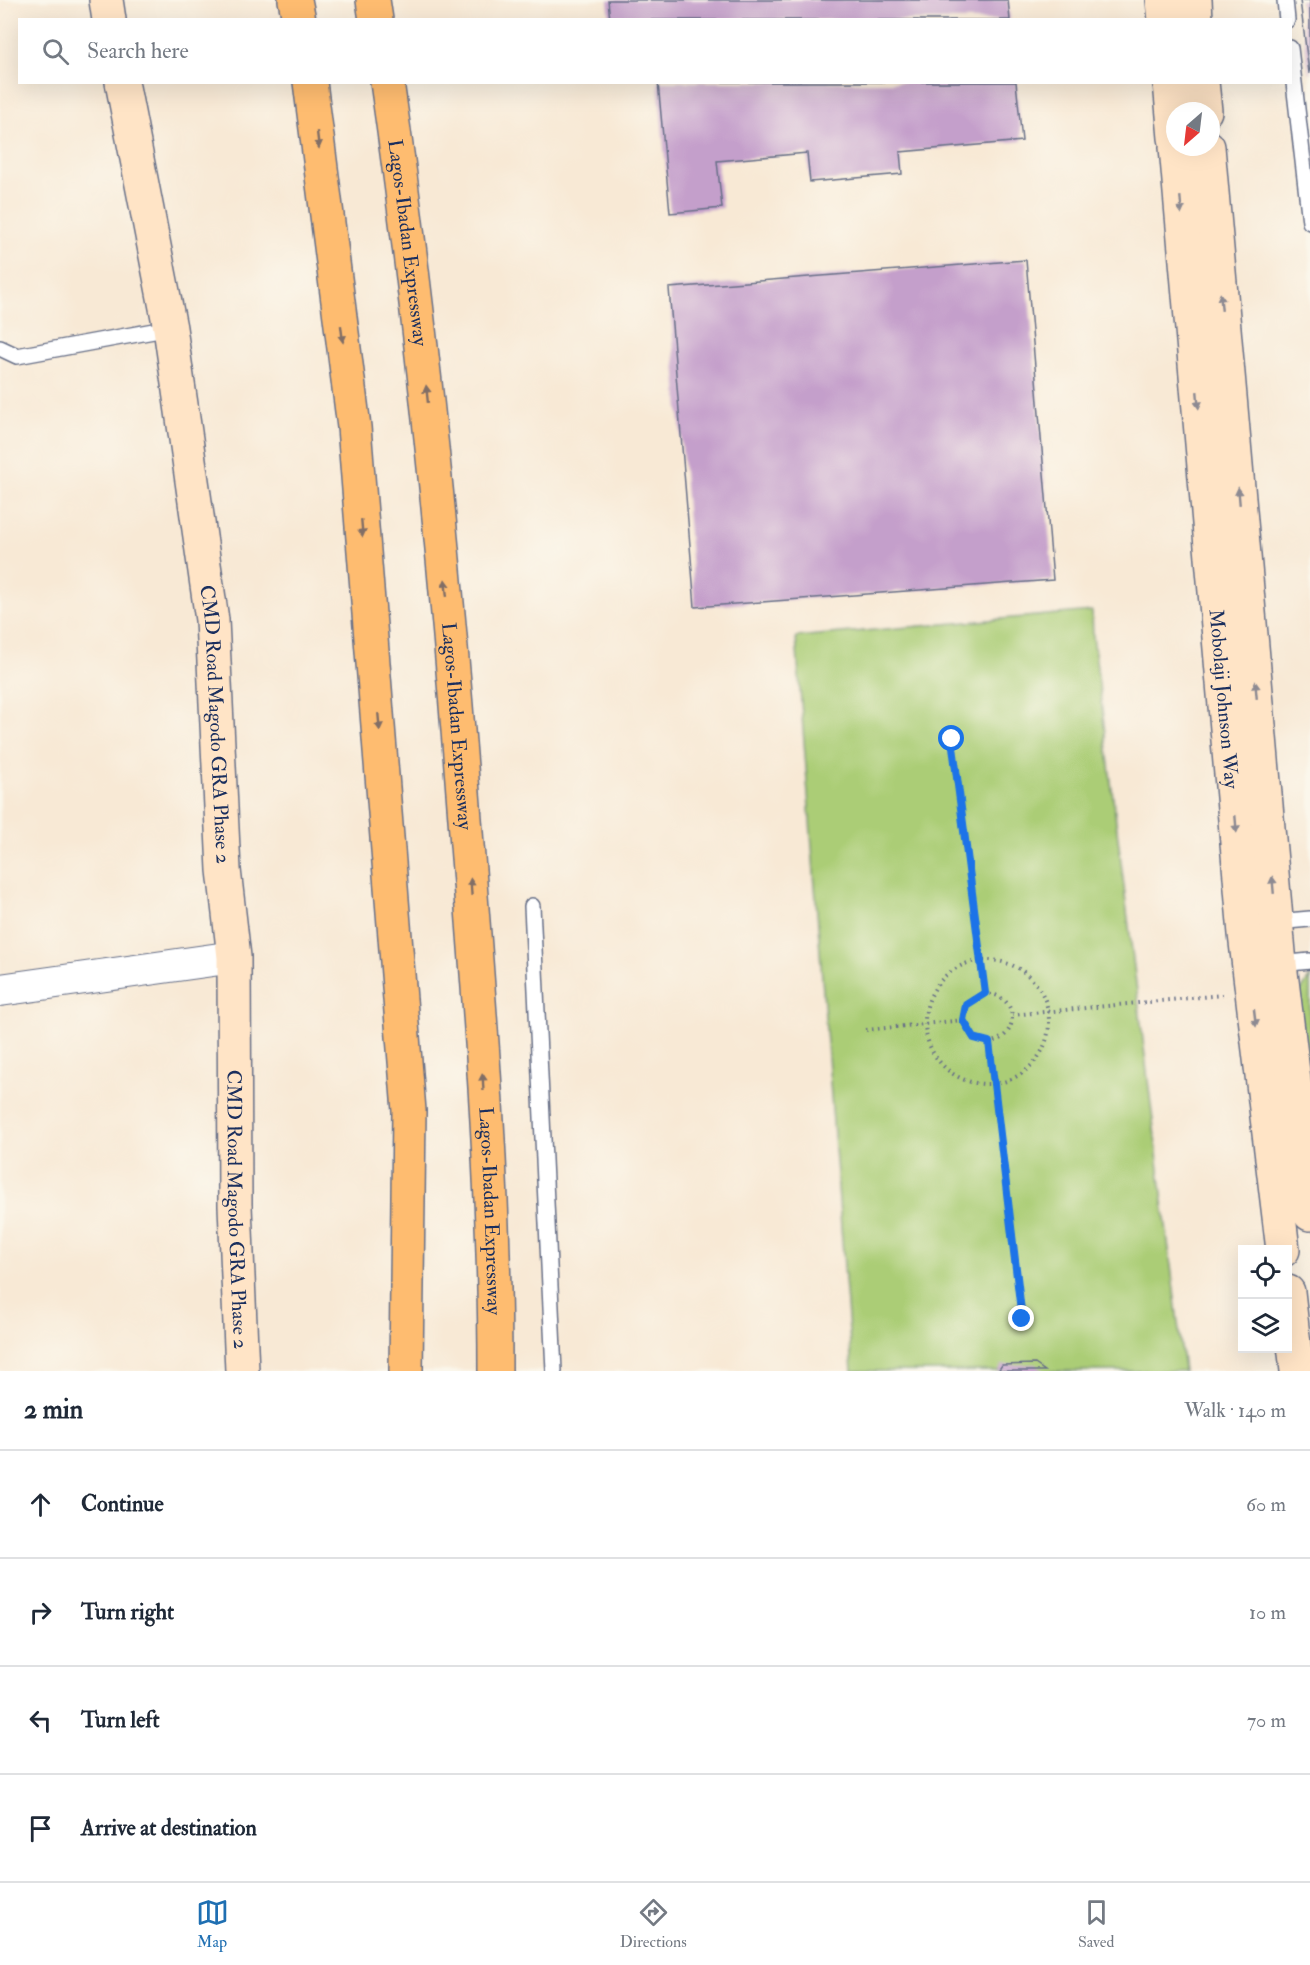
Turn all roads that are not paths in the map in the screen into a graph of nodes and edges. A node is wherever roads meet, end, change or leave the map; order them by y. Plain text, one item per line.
1 (106, 0) edge
2 (295, 0) edge
3 (373, 0) edge
4 (1163, 0) edge
5 (1195, 0) edge
6 (1285, 0) edge
7 (110, 18) edge
8 (299, 18) edge
9 (376, 18) edge
10 (1165, 18) edge
11 (1196, 18) edge
12 (1287, 18) edge
13 (1292, 65) edge
14 (122, 84) edge
15 (310, 84) edge
16 (387, 84) edge
17 (1170, 84) edge
18 (1202, 84) edge
19 (1172, 102) edge
20 (1203, 102) edge
21 (1177, 156) edge
22 (1209, 156) edge
23 (1310, 222) edge
24 (170, 328) junction
25 (0, 348) edge
26 (532, 906) dead end
27 (1310, 919) edge
28 (1276, 922) junction
29 (234, 957) junction
30 (1295, 962) edge
31 (0, 990) edge
32 (1310, 1214) edge
33 (1281, 1245) edge
34 (1288, 1299) edge
35 (242, 1371) edge
36 (406, 1371) edge
37 (495, 1371) edge
38 (554, 1371) edge
39 (1297, 1371) edge

1 - 7 street
2 - 8 highway
3 - 9 highway
4 - 10 street
5 - 11 street
6 - 12 lane
13 - 23 lane
14 - 24 street, CMD Road Magodo GRA Phase 2
15 -> 36 highway
37 -> 16 highway, Lagos-Ibadan Expressway
17 - 19 street
18 - 20 street
21 -> 33 street, Mobolaji Johnson Way
28 -> 22 street, Mobolaji Johnson Way
24 - 25 lane
24 - 29 street, CMD Road Magodo GRA Phase 2
26 - 38 lane
27 - 28 lane
28 - 30 street, Mobolaji Johnson Way
29 - 31 street
29 - 35 street, CMD Road Magodo GRA Phase 2
30 - 32 street, Mobolaji Johnson Way
34 - 39 street

